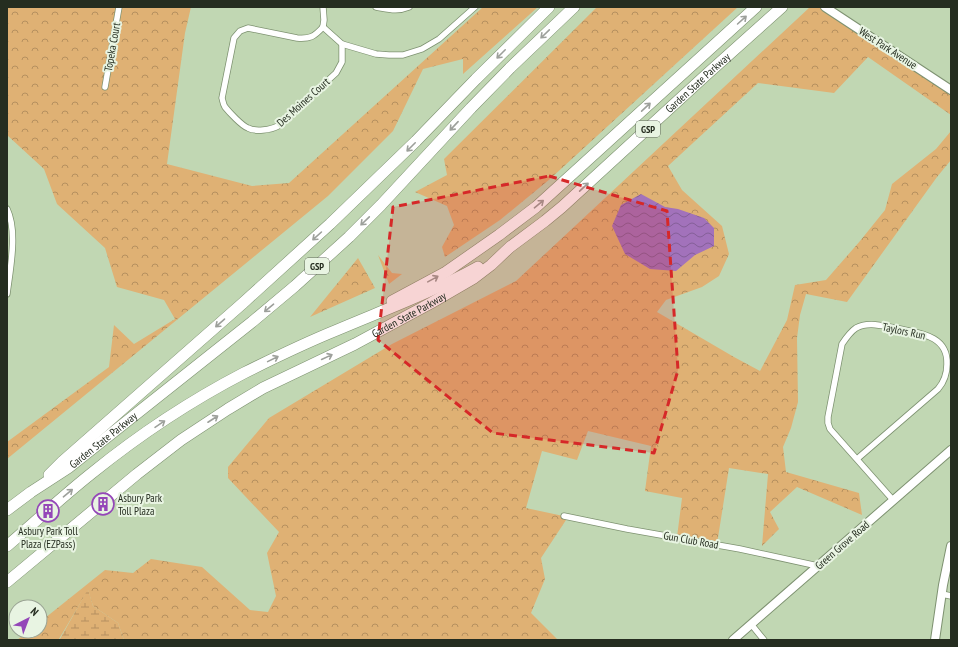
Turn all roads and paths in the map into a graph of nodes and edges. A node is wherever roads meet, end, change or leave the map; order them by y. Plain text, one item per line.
1 (119, 7) edge
2 (323, 7) edge
3 (376, 7) edge
4 (409, 7) edge
5 (464, 7) edge
6 (475, 7) edge
7 (550, 7) edge
8 (574, 7) edge
9 (756, 7) edge
10 (782, 7) edge
11 (825, 7) edge
12 (469, 13) junction
13 (323, 27) junction
14 (342, 44) junction
15 (105, 87) dead end
16 (951, 90) edge
17 (7, 209) edge
18 (10, 235) edge
19 (510, 247) junction
20 (7, 294) edge
21 (337, 330) junction
22 (951, 450) edge
23 (857, 459) junction
24 (31, 492) junction
25 (893, 500) junction
26 (7, 510) edge
27 (564, 516) dead end
28 (7, 546) edge
29 (951, 546) edge
30 (818, 566) junction
31 (7, 582) edge
32 (942, 594) junction
33 (951, 596) edge
34 (750, 624) junction
35 (732, 640) edge
36 (764, 640) edge
37 (935, 640) edge

1 - 15 street, Topeka Court
2 - 13 street
3 - 4 street
5 - 12 street
6 - 12 street
7 -> 24 highway, Garden State Parkway / GSP
8 -> 24 highway, Garden State Parkway / GSP
21 -> 9 highway, Garden State Parkway / GSP
19 -> 10 highway, Garden State Parkway / GSP
11 - 16 street, West Park Avenue
12 - 14 street
13 - 14 street
13 - 14 street, Des Moines Court
17 - 18 street
18 - 20 street
19 - 21 highway
31 -> 19 highway, Garden State Parkway / GSP
28 -> 21 highway
22 - 25 street, Green Grove Road
23 - 23 street, Taylors Run
23 - 25 street, Taylors Run
24 - 26 highway, Garden State Parkway / GSP
25 - 30 street, Green Grove Road
27 - 30 street, Gun Club Road
29 - 32 street
30 - 34 street, Green Grove Road
32 - 33 street
32 - 37 street
34 - 35 street, Green Grove Road
34 - 36 street

